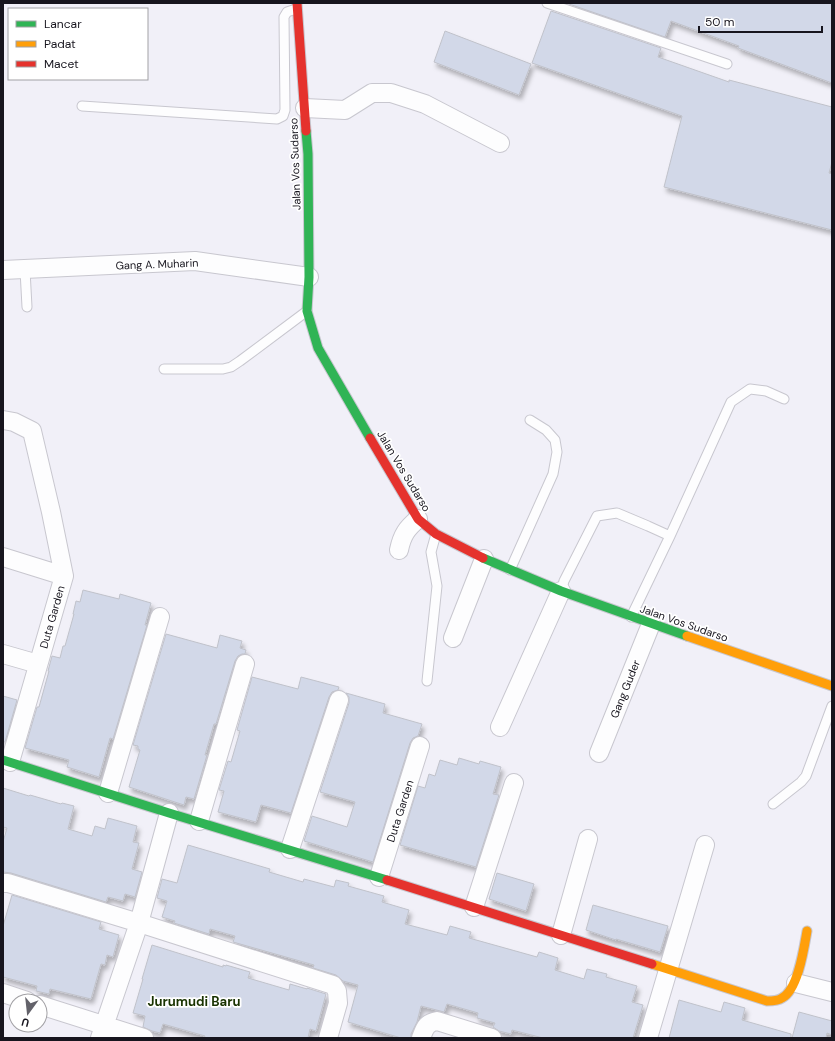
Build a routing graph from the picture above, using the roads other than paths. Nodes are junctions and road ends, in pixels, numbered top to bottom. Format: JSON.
{"nodes":[{"id":1,"x":547,"y":3,"type":"edge"},
{"id":2,"x":297,"y":6,"type":"edge"},
{"id":3,"x":727,"y":64,"type":"dead end"},
{"id":4,"x":82,"y":106,"type":"dead end"},
{"id":5,"x":305,"y":108,"type":"junction"},
{"id":6,"x":500,"y":143,"type":"dead end"},
{"id":7,"x":3,"y":270,"type":"edge"},
{"id":8,"x":25,"y":270,"type":"junction"},
{"id":9,"x":309,"y":277,"type":"junction"},
{"id":10,"x":27,"y":307,"type":"dead end"},
{"id":11,"x":307,"y":311,"type":"junction"},
{"id":12,"x":164,"y":370,"type":"dead end"},
{"id":13,"x":784,"y":398,"type":"dead end"},
{"id":14,"x":3,"y":420,"type":"edge"},
{"id":15,"x":530,"y":420,"type":"dead end"},
{"id":16,"x":418,"y":519,"type":"junction"},
{"id":17,"x":436,"y":534,"type":"junction"},
{"id":18,"x":670,"y":536,"type":"junction"},
{"id":19,"x":399,"y":550,"type":"dead end"},
{"id":20,"x":3,"y":557,"type":"edge"},
{"id":21,"x":484,"y":559,"type":"junction"},
{"id":22,"x":510,"y":570,"type":"junction"},
{"id":23,"x":64,"y":576,"type":"junction"},
{"id":24,"x":561,"y":591,"type":"junction"},
{"id":25,"x":160,"y":617,"type":"dead end"},
{"id":26,"x":631,"y":617,"type":"junction"},
{"id":27,"x":651,"y":624,"type":"junction"},
{"id":28,"x":452,"y":638,"type":"dead end"},
{"id":29,"x":3,"y":654,"type":"edge"},
{"id":30,"x":38,"y":664,"type":"junction"},
{"id":31,"x":245,"y":664,"type":"dead end"},
{"id":32,"x":427,"y":681,"type":"dead end"},
{"id":33,"x":832,"y":686,"type":"edge"},
{"id":34,"x":339,"y":700,"type":"dead end"},
{"id":35,"x":832,"y":706,"type":"edge"},
{"id":36,"x":500,"y":727,"type":"dead end"},
{"id":37,"x":420,"y":746,"type":"dead end"},
{"id":38,"x":599,"y":753,"type":"dead end"},
{"id":39,"x":7,"y":761,"type":"edge"},
{"id":40,"x":514,"y":783,"type":"dead end"},
{"id":41,"x":108,"y":793,"type":"junction"},
{"id":42,"x":773,"y":804,"type":"dead end"},
{"id":43,"x":170,"y":813,"type":"junction"},
{"id":44,"x":199,"y":821,"type":"junction"},
{"id":45,"x":588,"y":839,"type":"dead end"},
{"id":46,"x":705,"y":845,"type":"dead end"},
{"id":47,"x":290,"y":849,"type":"junction"},
{"id":48,"x":379,"y":877,"type":"junction"},
{"id":49,"x":3,"y":883,"type":"edge"},
{"id":50,"x":474,"y":907,"type":"junction"},
{"id":51,"x":139,"y":923,"type":"junction"},
{"id":52,"x":807,"y":931,"type":"dead end"},
{"id":53,"x":561,"y":935,"type":"junction"},
{"id":54,"x":668,"y":970,"type":"junction"},
{"id":55,"x":796,"y":983,"type":"junction"},
{"id":56,"x":832,"y":992,"type":"edge"},
{"id":57,"x":48,"y":1008,"type":"edge"},
{"id":58,"x":102,"y":1032,"type":"edge"},
{"id":59,"x":144,"y":1038,"type":"edge"},
{"id":60,"x":328,"y":1038,"type":"edge"},
{"id":61,"x":421,"y":1038,"type":"edge"},
{"id":62,"x":492,"y":1038,"type":"edge"},
{"id":63,"x":648,"y":1038,"type":"edge"}],
"edges":[{"from":1,"to":3,"type":"lane"},
{"from":2,"to":4,"type":"lane"},
{"from":2,"to":5,"type":"street","name":"Jalan Vos Sudarso"},
{"from":5,"to":6,"type":"street"},
{"from":5,"to":9,"type":"street","name":"Jalan Vos Sudarso"},
{"from":7,"to":8,"type":"street","name":"Gang A. Muharin"},
{"from":8,"to":9,"type":"street","name":"Gang A. Muharin"},
{"from":8,"to":10,"type":"lane"},
{"from":9,"to":11,"type":"street","name":"Jalan Vos Sudarso"},
{"from":11,"to":12,"type":"lane"},
{"from":11,"to":16,"type":"street","name":"Jalan Vos Sudarso"},
{"from":13,"to":18,"type":"lane"},
{"from":14,"to":23,"type":"street","name":"Duta Garden"},
{"from":15,"to":22,"type":"lane"},
{"from":16,"to":17,"type":"street","name":"Jalan Vos Sudarso"},
{"from":16,"to":19,"type":"street"},
{"from":17,"to":21,"type":"street","name":"Jalan Vos Sudarso"},
{"from":17,"to":32,"type":"lane"},
{"from":18,"to":24,"type":"lane"},
{"from":18,"to":26,"type":"lane"},
{"from":20,"to":23,"type":"street"},
{"from":21,"to":22,"type":"street","name":"Jalan Vos Sudarso"},
{"from":21,"to":28,"type":"street"},
{"from":22,"to":24,"type":"street","name":"Jalan Vos Sudarso"},
{"from":23,"to":30,"type":"street","name":"Duta Garden"},
{"from":24,"to":26,"type":"street","name":"Jalan Vos Sudarso"},
{"from":24,"to":36,"type":"street"},
{"from":25,"to":41,"type":"street"},
{"from":26,"to":27,"type":"street","name":"Jalan Vos Sudarso"},
{"from":27,"to":33,"type":"street","name":"Jalan Vos Sudarso"},
{"from":27,"to":38,"type":"street","name":"Gang Guder"},
{"from":29,"to":30,"type":"street"},
{"from":30,"to":39,"type":"street","name":"Duta Garden"},
{"from":31,"to":44,"type":"street"},
{"from":34,"to":47,"type":"street"},
{"from":35,"to":42,"type":"lane"},
{"from":37,"to":48,"type":"street","name":"Duta Garden"},
{"from":39,"to":41,"type":"street"},
{"from":40,"to":50,"type":"street"},
{"from":41,"to":43,"type":"street"},
{"from":43,"to":44,"type":"street"},
{"from":43,"to":51,"type":"street"},
{"from":44,"to":47,"type":"street"},
{"from":45,"to":53,"type":"street"},
{"from":46,"to":54,"type":"street"},
{"from":47,"to":48,"type":"street"},
{"from":48,"to":50,"type":"street"},
{"from":49,"to":51,"type":"street"},
{"from":50,"to":53,"type":"street"},
{"from":51,"to":58,"type":"street"},
{"from":51,"to":60,"type":"street"},
{"from":52,"to":55,"type":"street"},
{"from":53,"to":54,"type":"street"},
{"from":54,"to":55,"type":"street"},
{"from":54,"to":63,"type":"street"},
{"from":55,"to":56,"type":"street"},
{"from":57,"to":58,"type":"street"},
{"from":58,"to":59,"type":"street"},
{"from":61,"to":62,"type":"street"}]}
